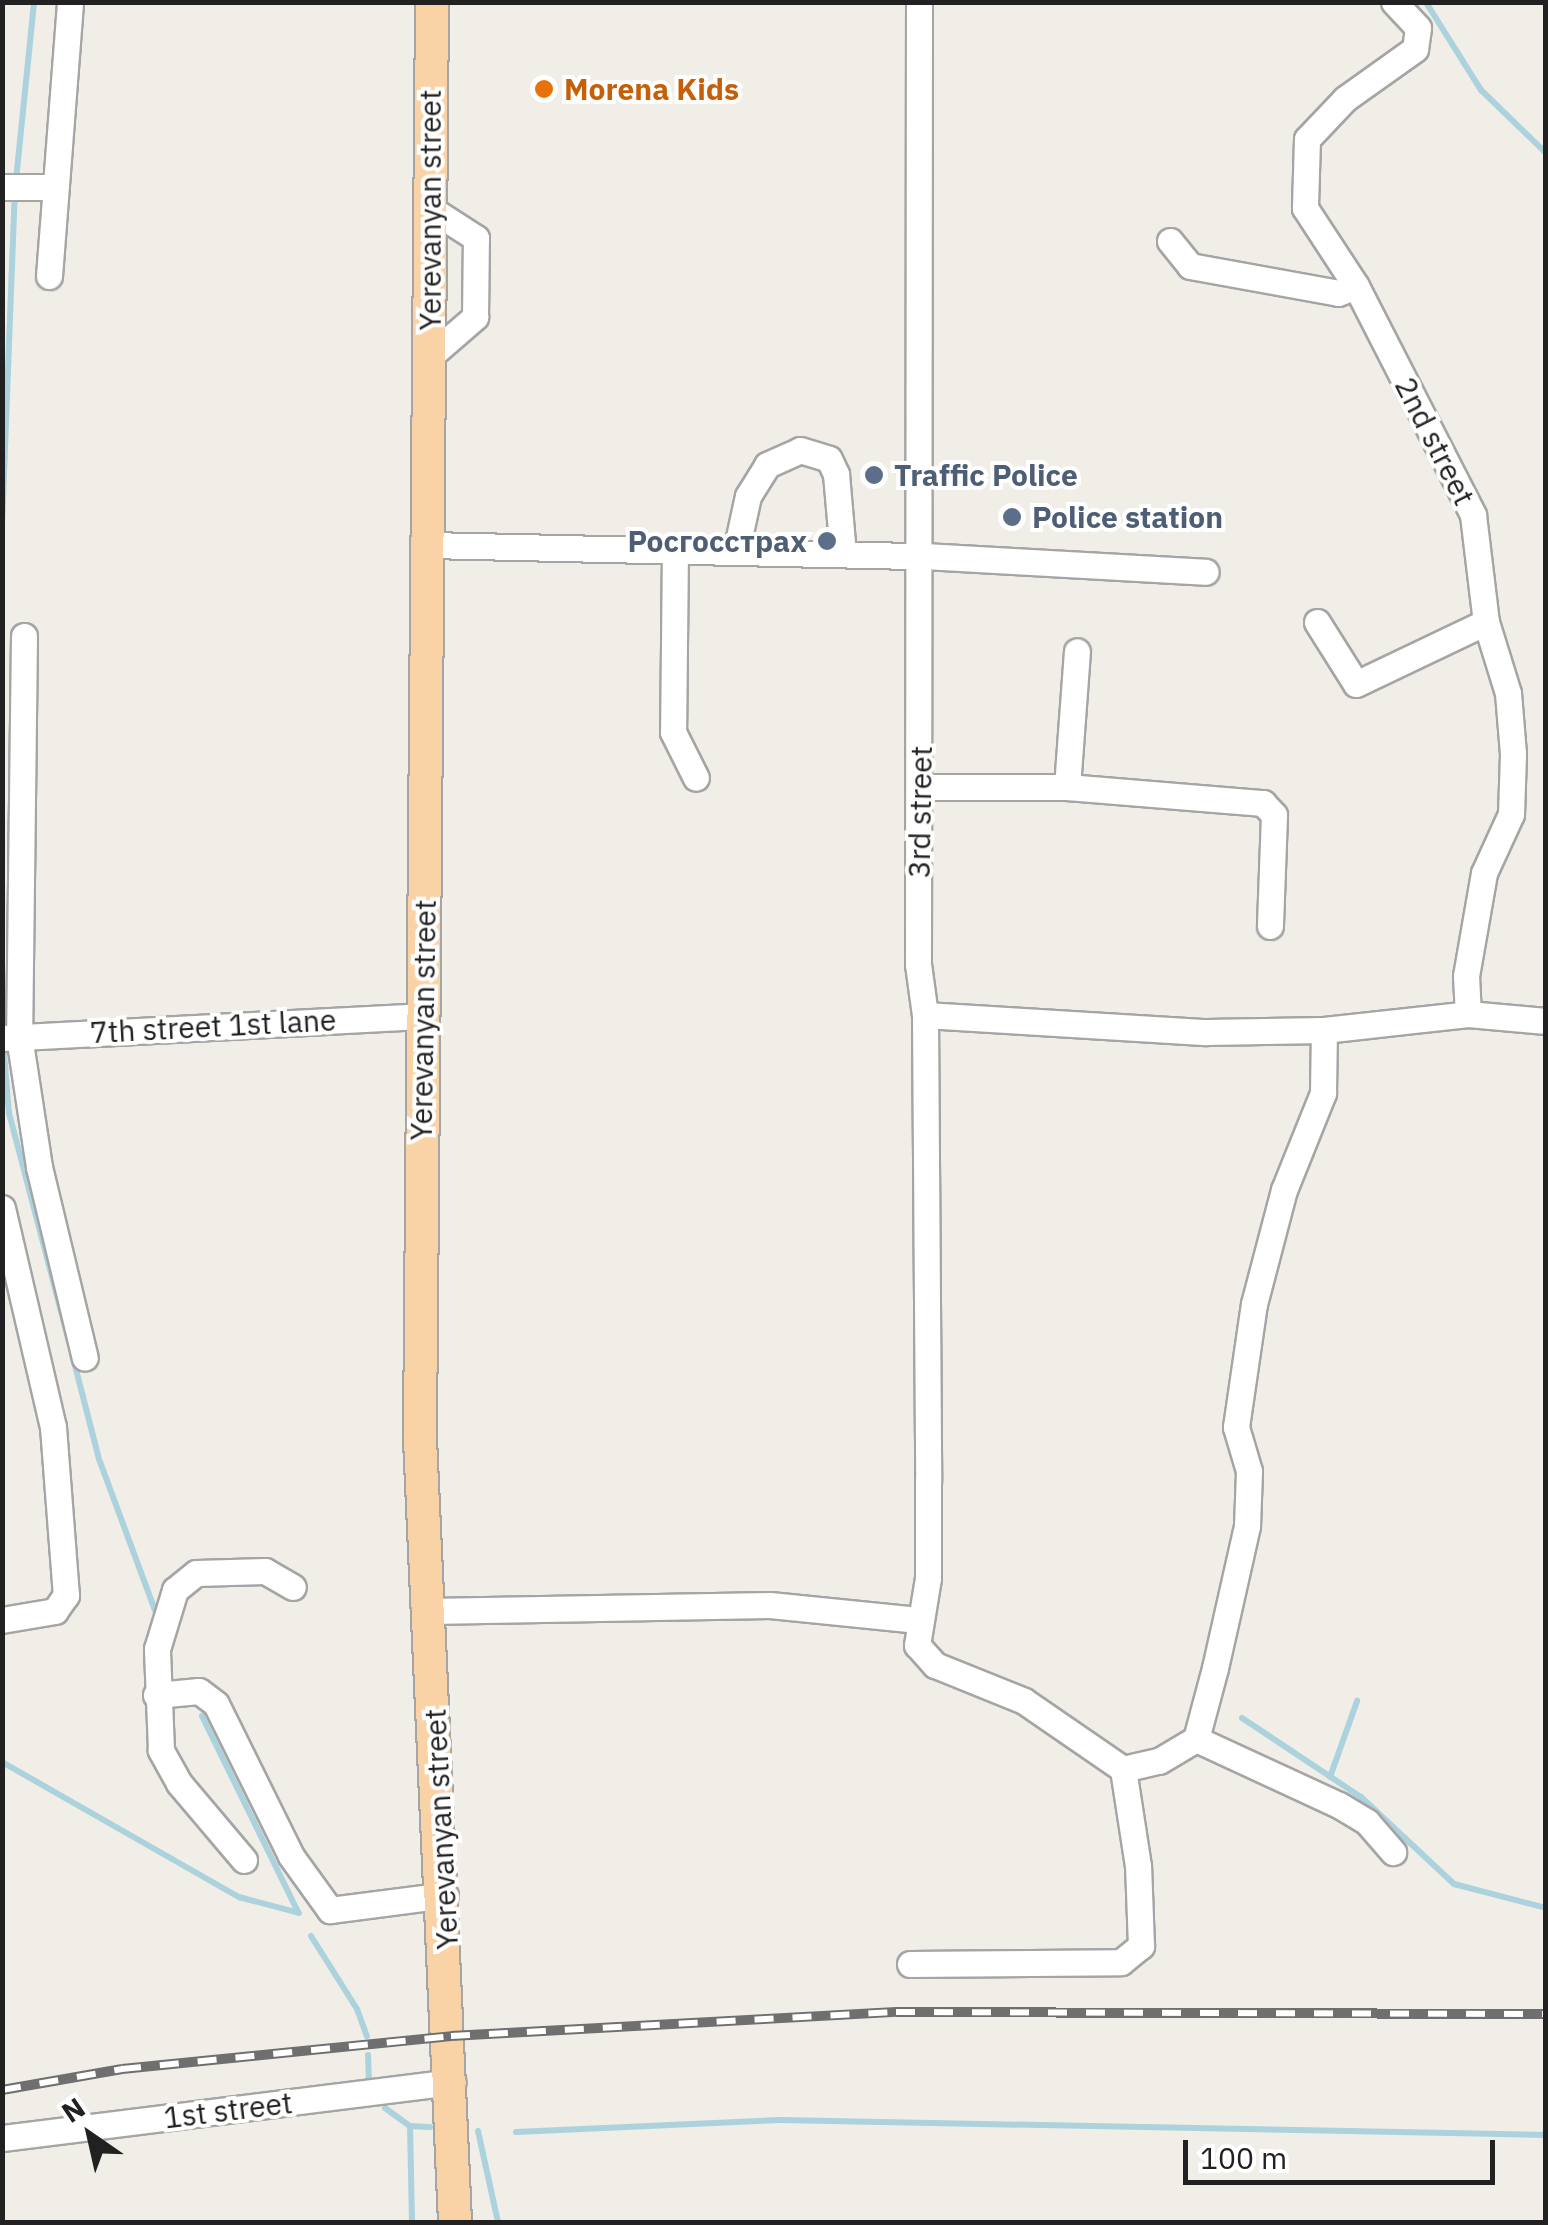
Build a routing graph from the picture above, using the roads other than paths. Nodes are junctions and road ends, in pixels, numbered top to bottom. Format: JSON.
{"nodes":[{"id":1,"x":70,"y":2,"type":"edge"},
{"id":2,"x":432,"y":2,"type":"edge"},
{"id":3,"x":920,"y":2,"type":"edge"},
{"id":4,"x":1394,"y":2,"type":"edge"},
{"id":5,"x":15,"y":187,"type":"edge"},
{"id":6,"x":54,"y":188,"type":"junction"},
{"id":7,"x":430,"y":209,"type":"junction"},
{"id":8,"x":1170,"y":241,"type":"dead end"},
{"id":9,"x":49,"y":276,"type":"dead end"},
{"id":10,"x":1356,"y":286,"type":"junction"},
{"id":11,"x":430,"y":356,"type":"junction"},
{"id":12,"x":428,"y":545,"type":"junction"},
{"id":13,"x":675,"y":549,"type":"junction"},
{"id":14,"x":736,"y":551,"type":"junction"},
{"id":15,"x":843,"y":554,"type":"junction"},
{"id":16,"x":923,"y":556,"type":"junction"},
{"id":17,"x":1206,"y":572,"type":"dead end"},
{"id":18,"x":1317,"y":622,"type":"dead end"},
{"id":19,"x":1486,"y":622,"type":"junction"},
{"id":20,"x":24,"y":636,"type":"dead end"},
{"id":21,"x":1077,"y":652,"type":"dead end"},
{"id":22,"x":696,"y":778,"type":"dead end"},
{"id":23,"x":1067,"y":786,"type":"junction"},
{"id":24,"x":920,"y":787,"type":"junction"},
{"id":25,"x":1270,"y":926,"type":"dead end"},
{"id":26,"x":1468,"y":1014,"type":"junction"},
{"id":27,"x":925,"y":1015,"type":"junction"},
{"id":28,"x":423,"y":1016,"type":"junction"},
{"id":29,"x":1546,"y":1021,"type":"edge"},
{"id":30,"x":1324,"y":1030,"type":"junction"},
{"id":31,"x":11,"y":1037,"type":"edge"},
{"id":32,"x":2,"y":1208,"type":"edge"},
{"id":33,"x":85,"y":1358,"type":"dead end"},
{"id":34,"x":293,"y":1587,"type":"dead end"},
{"id":35,"x":428,"y":1611,"type":"junction"},
{"id":36,"x":2,"y":1620,"type":"edge"},
{"id":37,"x":918,"y":1620,"type":"junction"},
{"id":38,"x":156,"y":1695,"type":"junction"},
{"id":39,"x":1196,"y":1739,"type":"junction"},
{"id":40,"x":1123,"y":1769,"type":"junction"},
{"id":41,"x":1394,"y":1852,"type":"dead end"},
{"id":42,"x":244,"y":1860,"type":"dead end"},
{"id":43,"x":446,"y":1895,"type":"junction"},
{"id":44,"x":910,"y":1964,"type":"dead end"},
{"id":45,"x":453,"y":2082,"type":"junction"},
{"id":46,"x":2,"y":2138,"type":"edge"},
{"id":47,"x":456,"y":2222,"type":"edge"}],
"edges":[{"from":1,"to":6,"type":"street"},
{"from":2,"to":7,"type":"main road","name":"Yerevanyan street"},
{"from":3,"to":16,"type":"street","name":"3rd street"},
{"from":4,"to":10,"type":"street","name":"2nd street"},
{"from":5,"to":6,"type":"street"},
{"from":6,"to":9,"type":"street"},
{"from":7,"to":11,"type":"main road","name":"Yerevanyan street"},
{"from":7,"to":11,"type":"street"},
{"from":8,"to":10,"type":"street"},
{"from":10,"to":19,"type":"street","name":"2nd street"},
{"from":11,"to":12,"type":"main road","name":"Yerevanyan street"},
{"from":12,"to":13,"type":"street"},
{"from":12,"to":28,"type":"main road","name":"Yerevanyan street"},
{"from":13,"to":14,"type":"street"},
{"from":13,"to":22,"type":"street"},
{"from":14,"to":15,"type":"street"},
{"from":14,"to":15,"type":"street"},
{"from":15,"to":16,"type":"street"},
{"from":16,"to":17,"type":"street"},
{"from":16,"to":24,"type":"street","name":"3rd street"},
{"from":18,"to":19,"type":"street"},
{"from":19,"to":26,"type":"street","name":"2nd street"},
{"from":20,"to":31,"type":"street"},
{"from":21,"to":23,"type":"street"},
{"from":23,"to":24,"type":"street"},
{"from":23,"to":25,"type":"street"},
{"from":24,"to":27,"type":"street","name":"3rd street"},
{"from":26,"to":29,"type":"street"},
{"from":26,"to":30,"type":"street"},
{"from":27,"to":30,"type":"street"},
{"from":27,"to":37,"type":"street","name":"3rd street"},
{"from":28,"to":31,"type":"street","name":"7th street 1st lane"},
{"from":28,"to":35,"type":"main road","name":"Yerevanyan street"},
{"from":30,"to":39,"type":"street"},
{"from":31,"to":33,"type":"street"},
{"from":32,"to":36,"type":"street"},
{"from":34,"to":38,"type":"street"},
{"from":35,"to":37,"type":"street"},
{"from":35,"to":43,"type":"main road","name":"Yerevanyan street"},
{"from":37,"to":40,"type":"street"},
{"from":38,"to":42,"type":"street"},
{"from":38,"to":43,"type":"street"},
{"from":39,"to":40,"type":"street"},
{"from":39,"to":41,"type":"street"},
{"from":40,"to":44,"type":"street"},
{"from":43,"to":45,"type":"main road","name":"Yerevanyan street"},
{"from":45,"to":46,"type":"street","name":"1st street"},
{"from":45,"to":47,"type":"main road","name":"Yerevanyan street"}]}
